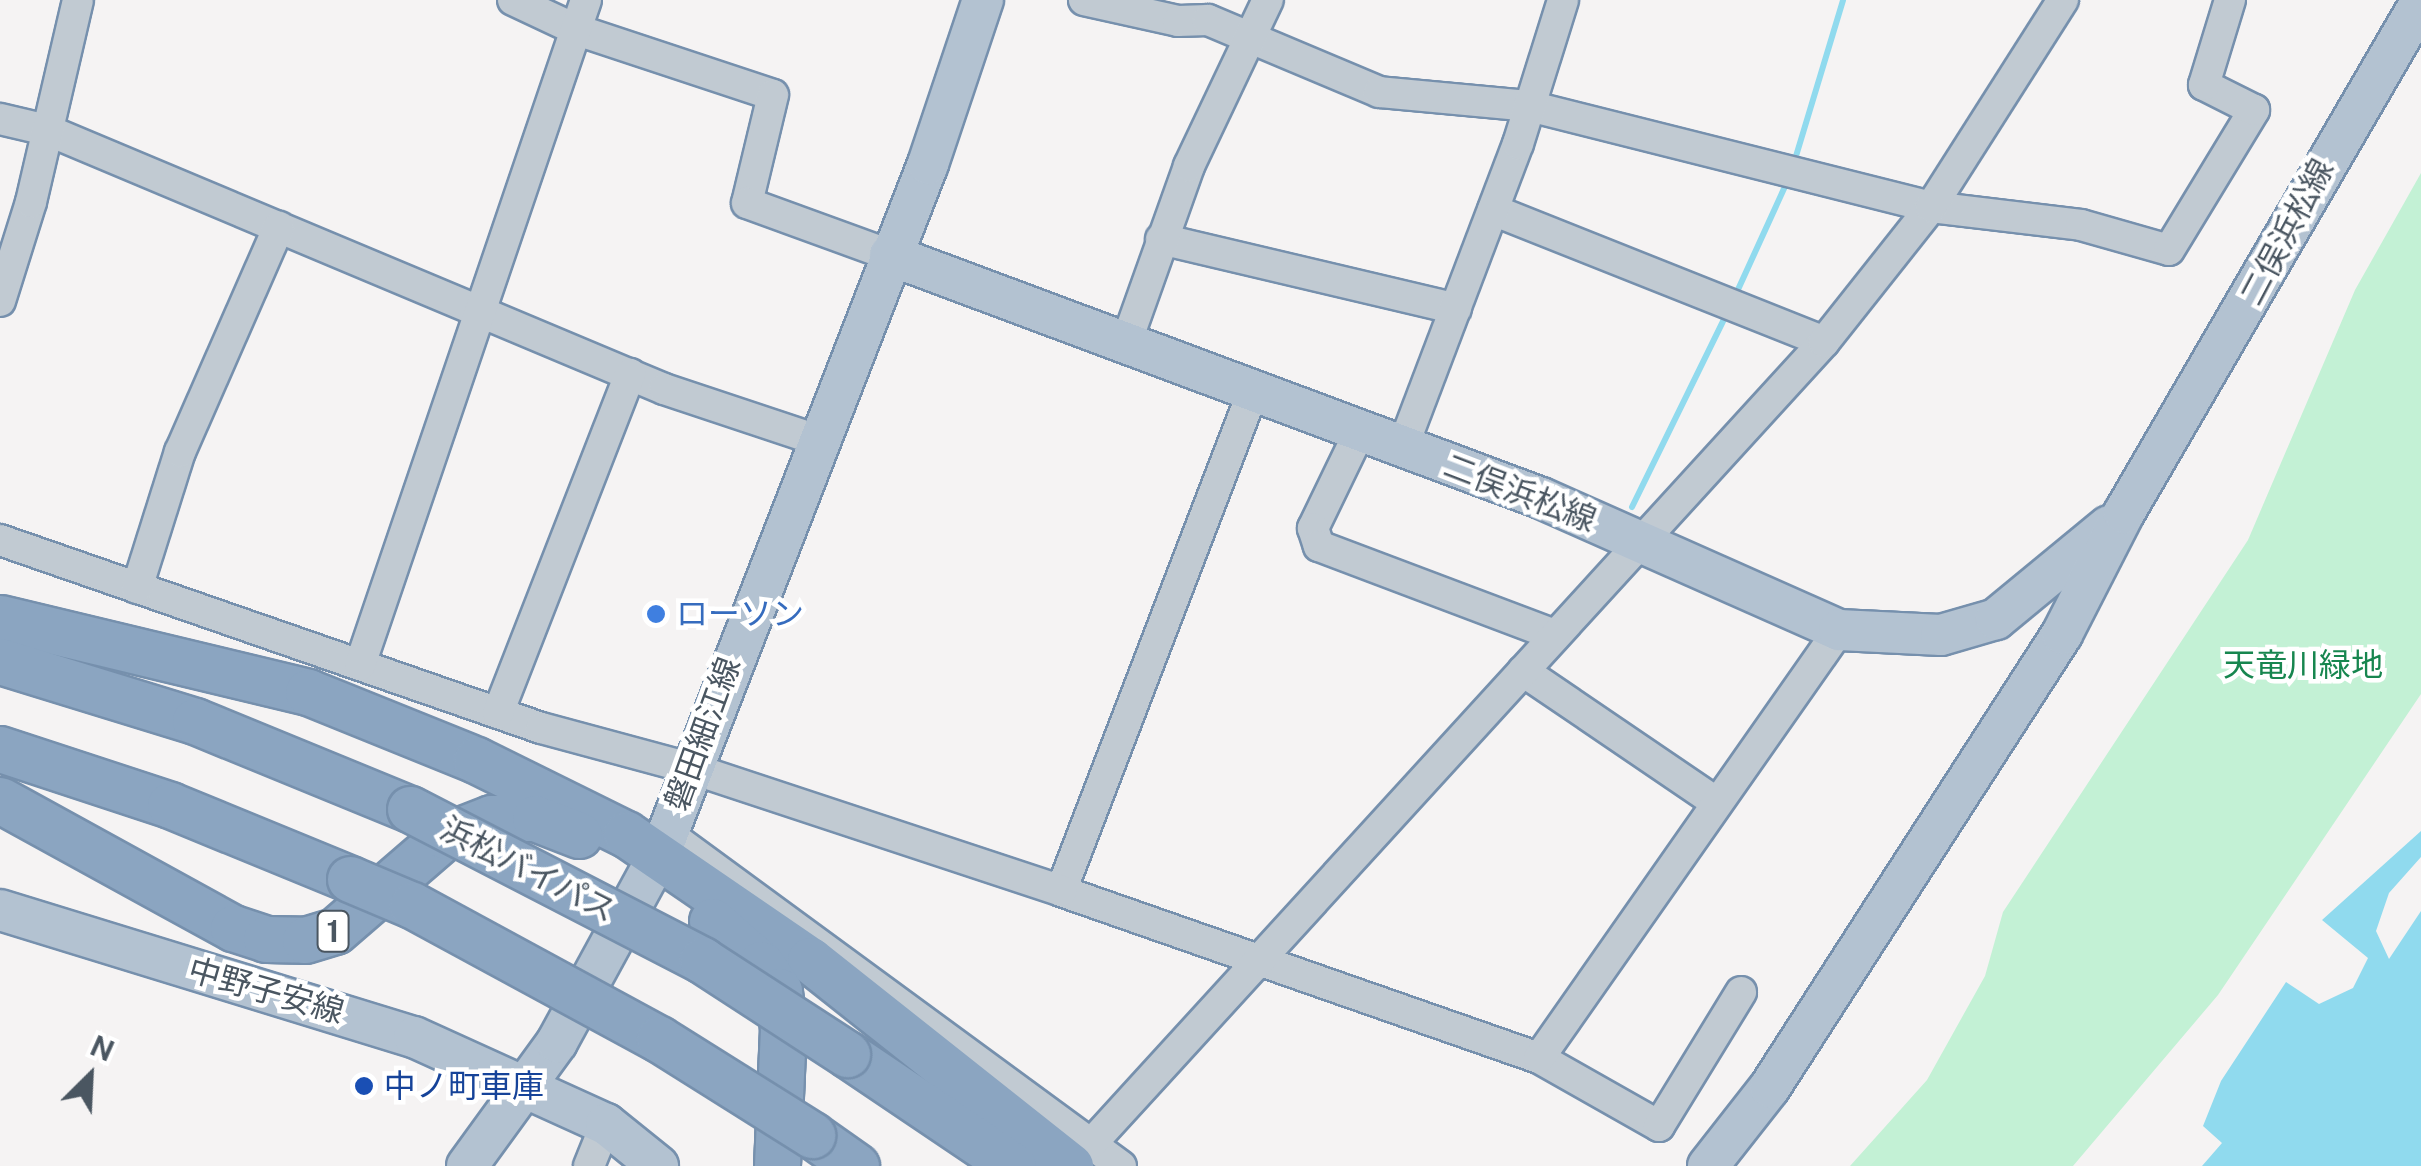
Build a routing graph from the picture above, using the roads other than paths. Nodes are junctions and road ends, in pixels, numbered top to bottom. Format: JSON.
{"nodes":[{"id":1,"x":78,"y":0,"type":"edge"},
{"id":2,"x":513,"y":0,"type":"edge"},
{"id":3,"x":586,"y":0,"type":"edge"},
{"id":4,"x":983,"y":0,"type":"edge"},
{"id":5,"x":1084,"y":0,"type":"edge"},
{"id":6,"x":1268,"y":0,"type":"edge"},
{"id":7,"x":1563,"y":0,"type":"edge"},
{"id":8,"x":2063,"y":0,"type":"edge"},
{"id":9,"x":2230,"y":0,"type":"edge"},
{"id":10,"x":2421,"y":2,"type":"edge"},
{"id":11,"x":577,"y":30,"type":"junction"},
{"id":12,"x":1254,"y":39,"type":"junction"},
{"id":13,"x":1529,"y":106,"type":"junction"},
{"id":14,"x":0,"y":119,"type":"edge"},
{"id":15,"x":47,"y":130,"type":"junction"},
{"id":16,"x":1931,"y":207,"type":"junction"},
{"id":17,"x":1493,"y":210,"type":"junction"},
{"id":18,"x":279,"y":227,"type":"junction"},
{"id":19,"x":1161,"y":240,"type":"junction"},
{"id":20,"x":890,"y":256,"type":"junction"},
{"id":21,"x":0,"y":300,"type":"edge"},
{"id":22,"x":481,"y":310,"type":"junction"},
{"id":23,"x":1456,"y":310,"type":"junction"},
{"id":24,"x":1824,"y":342,"type":"junction"},
{"id":25,"x":1124,"y":346,"type":"junction"},
{"id":26,"x":630,"y":374,"type":"junction"},
{"id":27,"x":1252,"y":394,"type":"junction"},
{"id":28,"x":1359,"y":433,"type":"junction"},
{"id":29,"x":820,"y":441,"type":"junction"},
{"id":30,"x":1402,"y":448,"type":"junction"},
{"id":31,"x":2124,"y":513,"type":"junction"},
{"id":32,"x":0,"y":540,"type":"edge"},
{"id":33,"x":1640,"y":541,"type":"junction"},
{"id":34,"x":138,"y":588,"type":"junction"},
{"id":35,"x":0,"y":618,"type":"edge"},
{"id":36,"x":1839,"y":630,"type":"junction"},
{"id":37,"x":1555,"y":635,"type":"junction"},
{"id":38,"x":0,"y":662,"type":"edge"},
{"id":39,"x":360,"y":665,"type":"junction"},
{"id":40,"x":1523,"y":671,"type":"junction"},
{"id":41,"x":498,"y":713,"type":"junction"},
{"id":42,"x":0,"y":749,"type":"edge"},
{"id":43,"x":692,"y":769,"type":"junction"},
{"id":44,"x":0,"y":800,"type":"edge"},
{"id":45,"x":1714,"y":801,"type":"junction"},
{"id":46,"x":658,"y":854,"type":"junction"},
{"id":47,"x":1061,"y":891,"type":"junction"},
{"id":48,"x":0,"y":910,"type":"edge"},
{"id":49,"x":1257,"y":961,"type":"junction"},
{"id":50,"x":1741,"y":992,"type":"dead end"},
{"id":51,"x":1539,"y":1058,"type":"junction"},
{"id":52,"x":528,"y":1084,"type":"junction"},
{"id":53,"x":606,"y":1124,"type":"junction"},
{"id":54,"x":1081,"y":1155,"type":"edge"},
{"id":55,"x":467,"y":1166,"type":"edge"},
{"id":56,"x":589,"y":1166,"type":"edge"},
{"id":57,"x":658,"y":1166,"type":"edge"},
{"id":58,"x":777,"y":1166,"type":"edge"},
{"id":59,"x":856,"y":1166,"type":"edge"},
{"id":60,"x":1013,"y":1166,"type":"edge"},
{"id":61,"x":1122,"y":1166,"type":"edge"},
{"id":62,"x":1708,"y":1166,"type":"edge"}],
"edges":[{"from":1,"to":15,"type":"street"},
{"from":2,"to":11,"type":"street"},
{"from":3,"to":11,"type":"street"},
{"from":4,"to":20,"type":"main road","name":"磐田細江線"},
{"from":5,"to":12,"type":"street"},
{"from":6,"to":12,"type":"street"},
{"from":7,"to":13,"type":"street"},
{"from":8,"to":16,"type":"street"},
{"from":9,"to":16,"type":"street"},
{"from":10,"to":31,"type":"main road","name":"二俣浜松線"},
{"from":11,"to":20,"type":"street"},
{"from":11,"to":22,"type":"street"},
{"from":12,"to":13,"type":"street"},
{"from":12,"to":19,"type":"street"},
{"from":13,"to":16,"type":"street"},
{"from":13,"to":17,"type":"street"},
{"from":14,"to":15,"type":"street"},
{"from":15,"to":18,"type":"street"},
{"from":15,"to":21,"type":"street"},
{"from":16,"to":24,"type":"street"},
{"from":17,"to":23,"type":"street"},
{"from":17,"to":24,"type":"street"},
{"from":18,"to":22,"type":"street"},
{"from":18,"to":34,"type":"street"},
{"from":19,"to":23,"type":"street"},
{"from":19,"to":25,"type":"street"},
{"from":20,"to":25,"type":"main road","name":"二俣浜松線"},
{"from":20,"to":29,"type":"main road","name":"磐田細江線"},
{"from":22,"to":26,"type":"street"},
{"from":22,"to":39,"type":"street"},
{"from":23,"to":30,"type":"street"},
{"from":24,"to":33,"type":"street"},
{"from":25,"to":27,"type":"main road","name":"二俣浜松線"},
{"from":26,"to":29,"type":"street"},
{"from":26,"to":41,"type":"street"},
{"from":27,"to":28,"type":"main road","name":"二俣浜松線"},
{"from":27,"to":47,"type":"street"},
{"from":28,"to":30,"type":"main road","name":"二俣浜松線"},
{"from":28,"to":37,"type":"street"},
{"from":29,"to":43,"type":"main road","name":"磐田細江線"},
{"from":30,"to":33,"type":"main road","name":"二俣浜松線"},
{"from":31,"to":36,"type":"main road","name":"二俣浜松線"},
{"from":31,"to":62,"type":"main road","name":"二俣浜松線"},
{"from":32,"to":34,"type":"street"},
{"from":33,"to":36,"type":"main road","name":"二俣浜松線"},
{"from":33,"to":37,"type":"street"},
{"from":34,"to":39,"type":"street"},
{"from":35,"to":46,"type":"highway","number":"1"},
{"from":36,"to":45,"type":"street"},
{"from":37,"to":40,"type":"street"},
{"from":38,"to":60,"type":"highway","name":"浜松バイパス","bridge":true},
{"from":39,"to":41,"type":"street"},
{"from":40,"to":45,"type":"street"},
{"from":40,"to":49,"type":"street"},
{"from":41,"to":43,"type":"street"},
{"from":42,"to":59,"type":"highway","number":"1","bridge":true},
{"from":43,"to":46,"type":"main road","name":"磐田細江線"},
{"from":43,"to":47,"type":"street"},
{"from":44,"to":46,"type":"highway","number":"1"},
{"from":45,"to":51,"type":"street"},
{"from":46,"to":52,"type":"main road","name":"磐田細江線"},
{"from":46,"to":54,"type":"highway","number":"1"},
{"from":46,"to":58,"type":"highway","number":"1"},
{"from":47,"to":49,"type":"street"},
{"from":48,"to":52,"type":"main road","name":"中野子安線"},
{"from":49,"to":51,"type":"street"},
{"from":49,"to":54,"type":"street"},
{"from":50,"to":51,"type":"street"},
{"from":52,"to":53,"type":"main road"},
{"from":52,"to":55,"type":"main road","name":"磐田細江線"},
{"from":53,"to":56,"type":"street"},
{"from":53,"to":57,"type":"main road"},
{"from":54,"to":61,"type":"street"}]}
